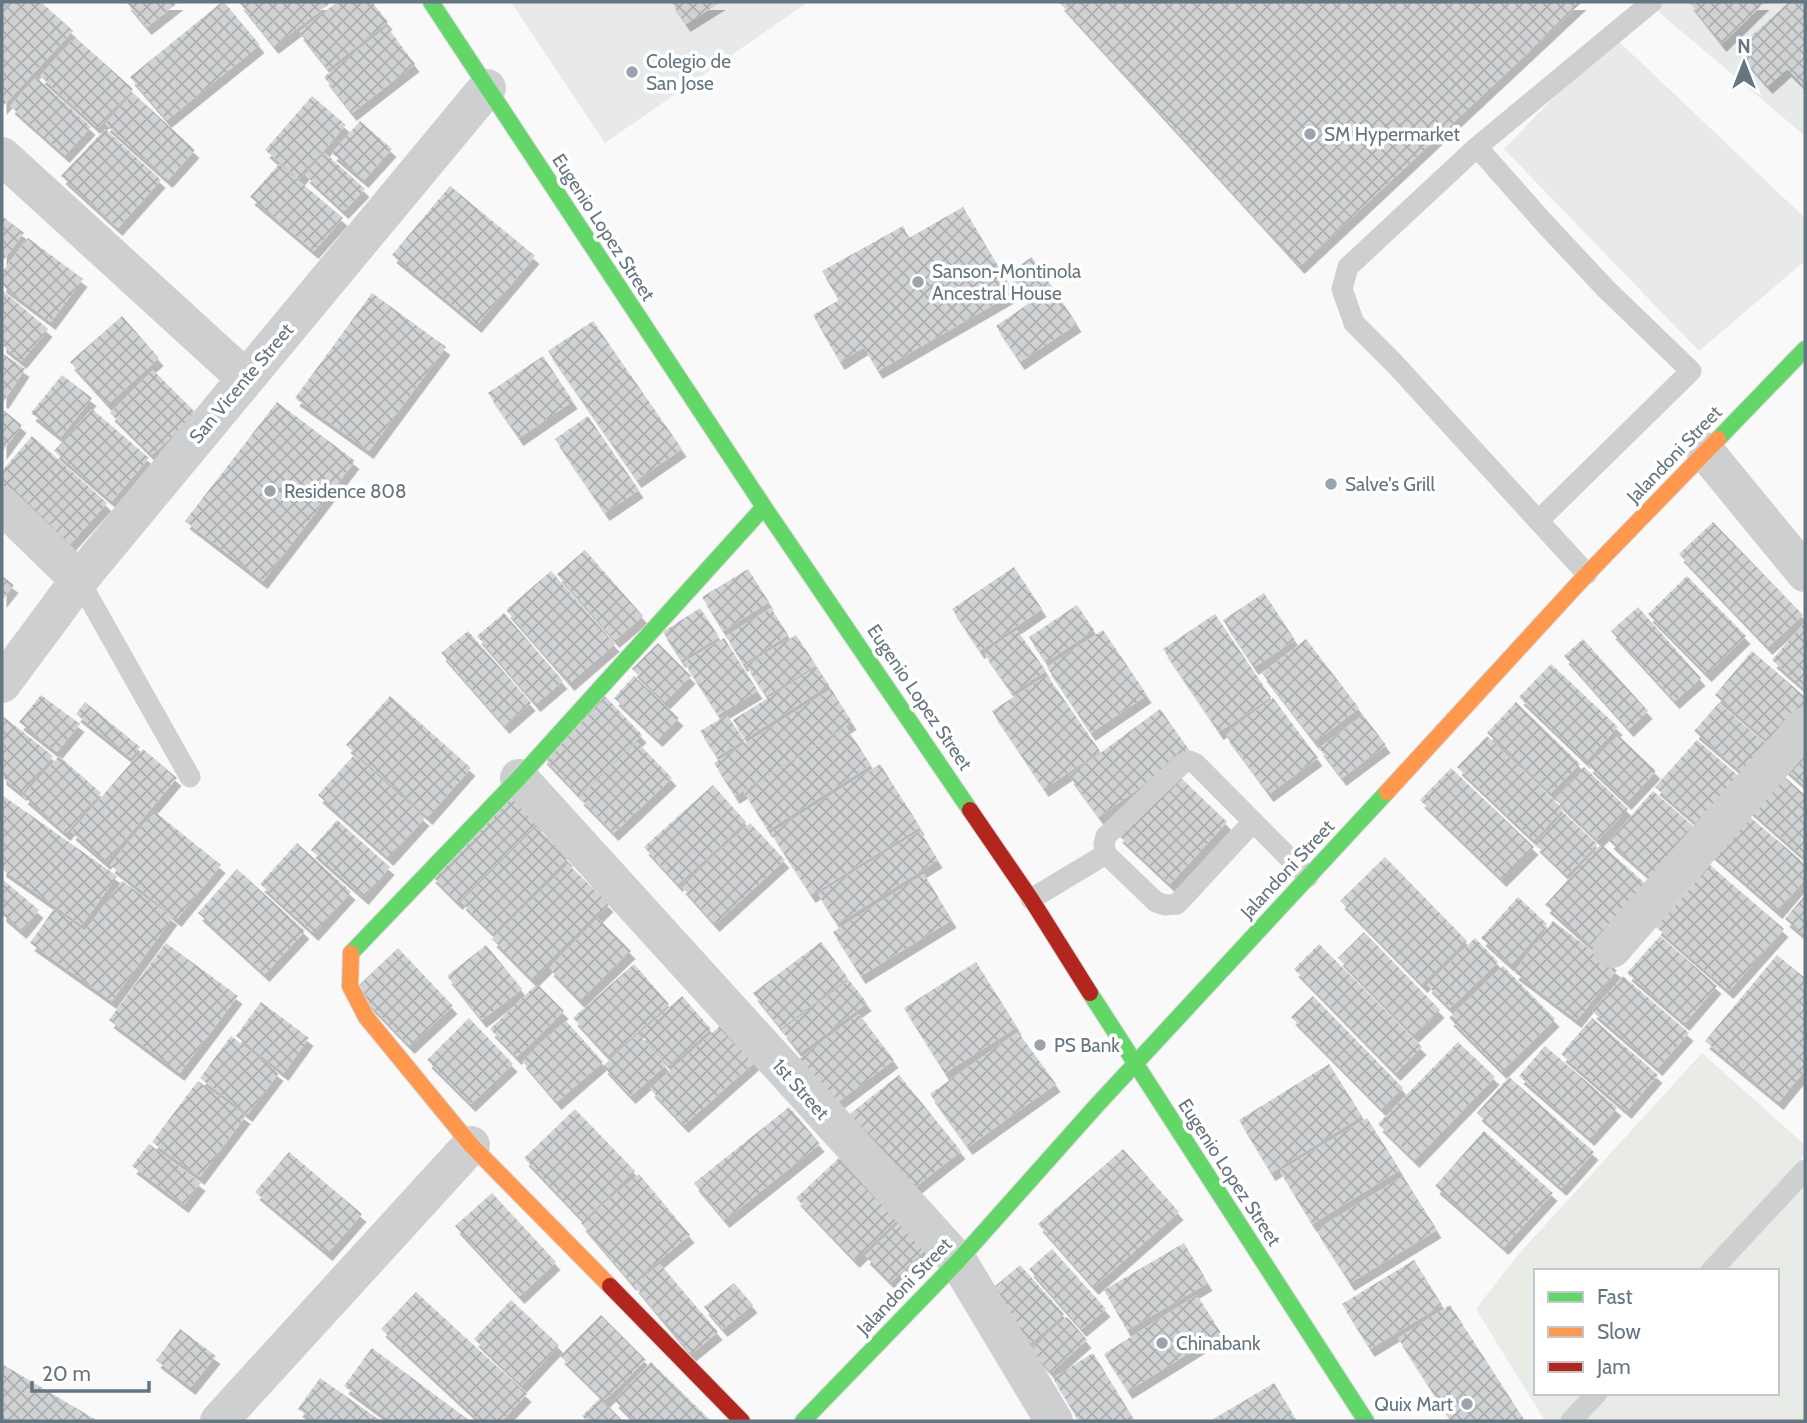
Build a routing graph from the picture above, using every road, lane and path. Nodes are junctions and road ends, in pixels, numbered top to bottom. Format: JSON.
{"nodes":[{"id":1,"x":431,"y":2,"type":"edge"},
{"id":2,"x":1652,"y":2,"type":"edge"},
{"id":3,"x":487,"y":88,"type":"junction"},
{"id":4,"x":1477,"y":147,"type":"junction"},
{"id":5,"x":2,"y":156,"type":"edge"},
{"id":6,"x":1805,"y":349,"type":"edge"},
{"id":7,"x":245,"y":378,"type":"junction"},
{"id":8,"x":1705,"y":451,"type":"junction"},
{"id":9,"x":2,"y":505,"type":"edge"},
{"id":10,"x":764,"y":507,"type":"junction"},
{"id":11,"x":1539,"y":520,"type":"junction"},
{"id":12,"x":1805,"y":573,"type":"edge"},
{"id":13,"x":1587,"y":574,"type":"junction"},
{"id":14,"x":79,"y":580,"type":"junction"},
{"id":15,"x":2,"y":684,"type":"edge"},
{"id":16,"x":1805,"y":726,"type":"edge"},
{"id":17,"x":190,"y":777,"type":"dead end"},
{"id":18,"x":519,"y":778,"type":"junction"},
{"id":19,"x":1253,"y":822,"type":"junction"},
{"id":20,"x":1105,"y":854,"type":"junction"},
{"id":21,"x":1308,"y":877,"type":"junction"},
{"id":22,"x":1031,"y":899,"type":"junction"},
{"id":23,"x":1612,"y":949,"type":"dead end"},
{"id":24,"x":1135,"y":1065,"type":"junction"},
{"id":25,"x":471,"y":1145,"type":"junction"},
{"id":26,"x":1805,"y":1170,"type":"edge"},
{"id":27,"x":958,"y":1261,"type":"junction"},
{"id":28,"x":1713,"y":1269,"type":"edge"},
{"id":29,"x":1595,"y":1395,"type":"edge"},
{"id":30,"x":219,"y":1421,"type":"edge"},
{"id":31,"x":742,"y":1421,"type":"edge"},
{"id":32,"x":803,"y":1421,"type":"edge"},
{"id":33,"x":1054,"y":1421,"type":"edge"},
{"id":34,"x":1366,"y":1421,"type":"edge"},
{"id":35,"x":1571,"y":1421,"type":"edge"}],
"edges":[{"from":1,"to":3,"type":"main road","name":"Eugenio Lopez Street"},
{"from":2,"to":4,"type":"lane"},
{"from":3,"to":7,"type":"street","name":"San Vicente Street"},
{"from":3,"to":10,"type":"main road","name":"Eugenio Lopez Street"},
{"from":4,"to":11,"type":"lane"},
{"from":4,"to":11,"type":"lane"},
{"from":5,"to":7,"type":"street"},
{"from":6,"to":8,"type":"main road","name":"Jalandoni Street"},
{"from":7,"to":14,"type":"street","name":"San Vicente Street"},
{"from":8,"to":12,"type":"street"},
{"from":8,"to":13,"type":"main road","name":"Jalandoni Street"},
{"from":9,"to":14,"type":"street"},
{"from":10,"to":18,"type":"main road"},
{"from":10,"to":22,"type":"main road","name":"Eugenio Lopez Street"},
{"from":11,"to":13,"type":"lane"},
{"from":13,"to":21,"type":"main road","name":"Jalandoni Street"},
{"from":14,"to":15,"type":"street","name":"San Vicente Street"},
{"from":14,"to":17,"type":"lane"},
{"from":16,"to":23,"type":"street"},
{"from":18,"to":25,"type":"main road"},
{"from":18,"to":27,"type":"street","name":"1st Street"},
{"from":19,"to":20,"type":"lane"},
{"from":19,"to":20,"type":"lane"},
{"from":19,"to":21,"type":"lane"},
{"from":20,"to":22,"type":"lane"},
{"from":21,"to":24,"type":"main road","name":"Jalandoni Street"},
{"from":22,"to":24,"type":"main road","name":"Eugenio Lopez Street"},
{"from":24,"to":27,"type":"main road","name":"Jalandoni Street"},
{"from":24,"to":34,"type":"main road","name":"Eugenio Lopez Street"},
{"from":25,"to":30,"type":"street"},
{"from":25,"to":31,"type":"main road"},
{"from":26,"to":28,"type":"lane"},
{"from":27,"to":32,"type":"main road","name":"Jalandoni Street"},
{"from":27,"to":33,"type":"street","name":"1st Street"},
{"from":29,"to":35,"type":"lane"}]}
